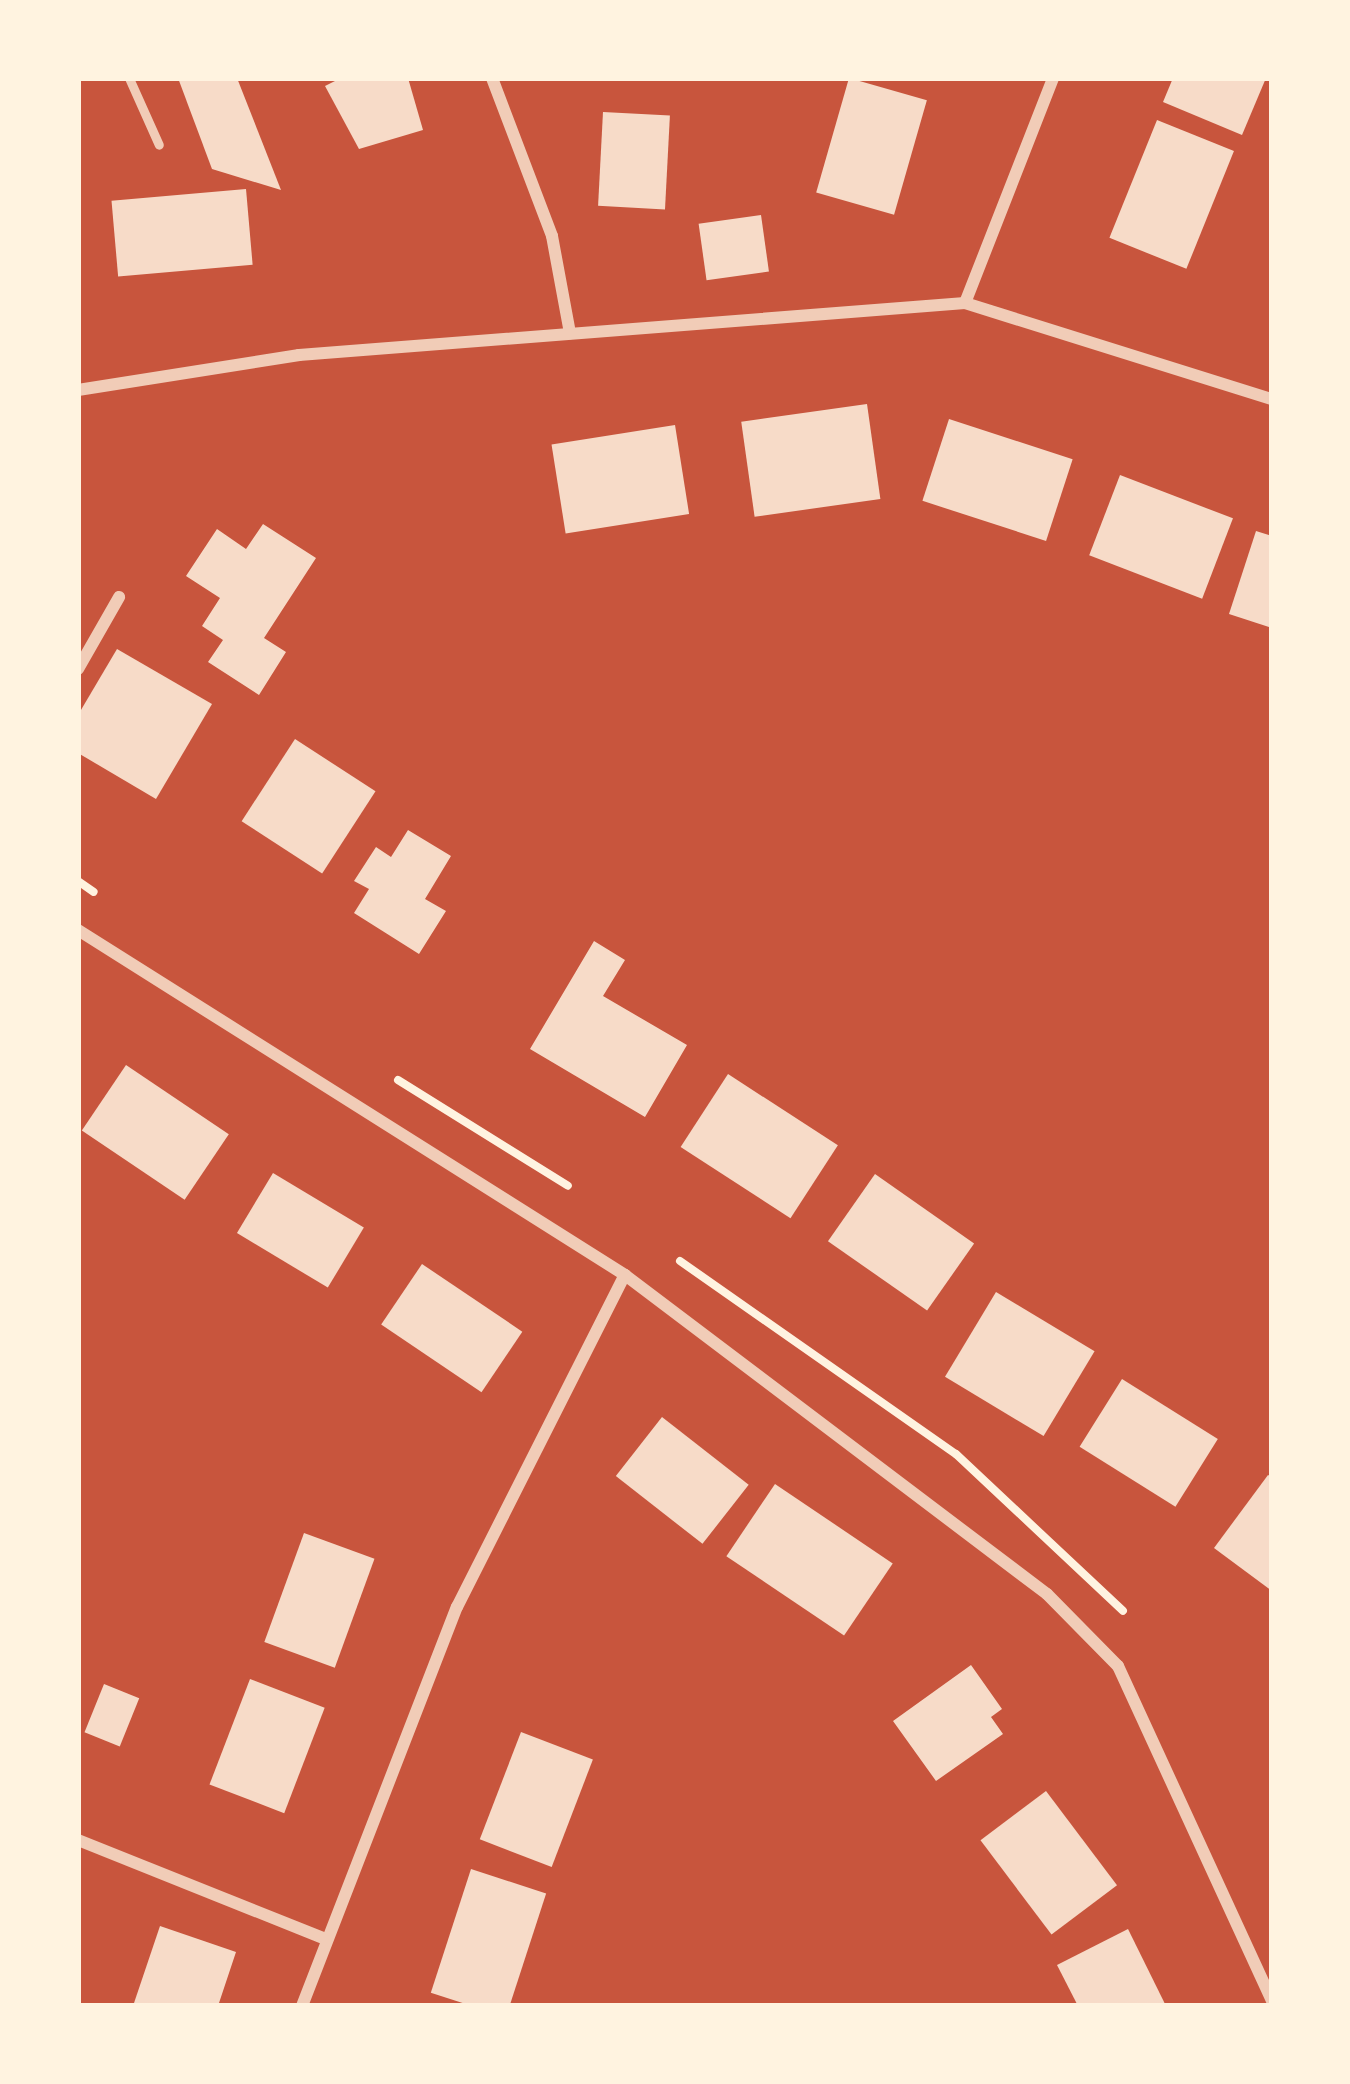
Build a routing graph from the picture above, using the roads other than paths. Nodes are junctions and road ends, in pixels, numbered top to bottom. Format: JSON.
{"nodes":[{"id":1,"x":129,"y":78,"type":"edge"},
{"id":2,"x":492,"y":78,"type":"edge"},
{"id":3,"x":1053,"y":78,"type":"edge"},
{"id":4,"x":159,"y":146,"type":"dead end"},
{"id":5,"x":964,"y":303,"type":"junction"},
{"id":6,"x":570,"y":334,"type":"junction"},
{"id":7,"x":78,"y":390,"type":"edge"},
{"id":8,"x":1272,"y":399,"type":"edge"},
{"id":9,"x":118,"y":597,"type":"dead end"},
{"id":10,"x":78,"y":669,"type":"edge"},
{"id":11,"x":78,"y":930,"type":"edge"},
{"id":12,"x":625,"y":1275,"type":"junction"},
{"id":13,"x":78,"y":1840,"type":"edge"},
{"id":14,"x":326,"y":1939,"type":"junction"},
{"id":15,"x":1272,"y":2001,"type":"edge"},
{"id":16,"x":302,"y":2006,"type":"edge"}],
"edges":[{"from":1,"to":4,"type":"lane"},
{"from":2,"to":6,"type":"street"},
{"from":3,"to":5,"type":"street"},
{"from":5,"to":6,"type":"street"},
{"from":5,"to":8,"type":"street"},
{"from":6,"to":7,"type":"street"},
{"from":9,"to":10,"type":"street"},
{"from":11,"to":12,"type":"street"},
{"from":12,"to":14,"type":"street"},
{"from":12,"to":15,"type":"street"},
{"from":13,"to":14,"type":"street"},
{"from":14,"to":16,"type":"street"}]}
